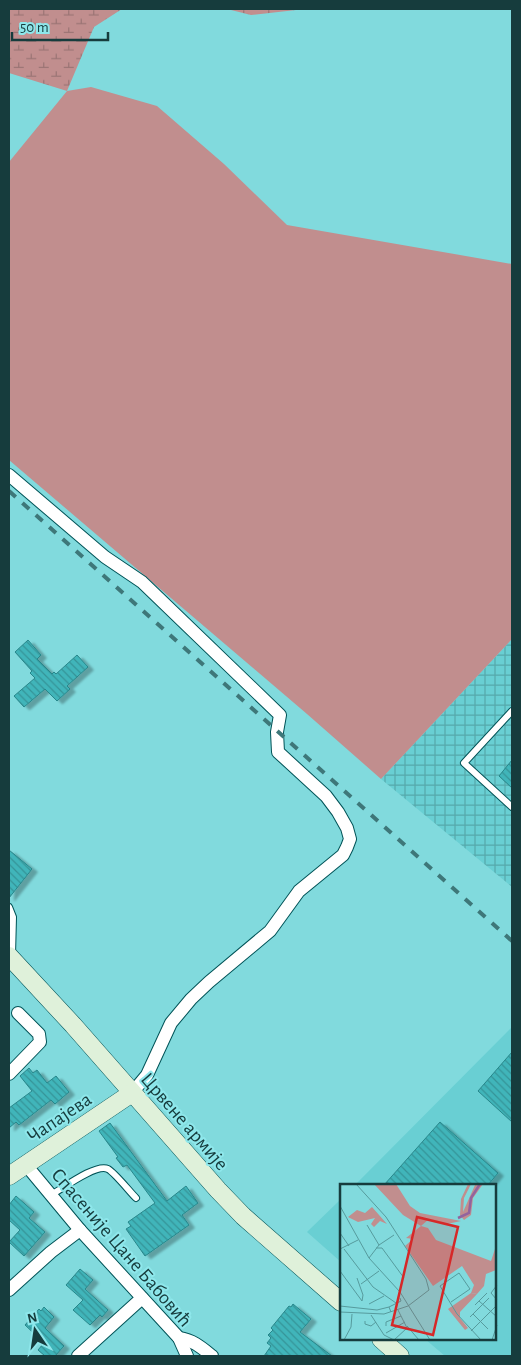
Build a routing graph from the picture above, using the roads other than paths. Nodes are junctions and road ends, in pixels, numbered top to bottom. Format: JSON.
{"nodes":[{"id":1,"x":9,"y":475,"type":"edge"},
{"id":2,"x":512,"y":711,"type":"edge"},
{"id":3,"x":512,"y":808,"type":"edge"},
{"id":4,"x":9,"y":907,"type":"edge"},
{"id":5,"x":10,"y":957,"type":"edge"},
{"id":6,"x":18,"y":1013,"type":"dead end"},
{"id":7,"x":9,"y":1074,"type":"edge"},
{"id":8,"x":132,"y":1093,"type":"junction"},
{"id":9,"x":26,"y":1165,"type":"junction"},
{"id":10,"x":9,"y":1176,"type":"edge"},
{"id":11,"x":51,"y":1195,"type":"junction"},
{"id":12,"x":136,"y":1198,"type":"dead end"},
{"id":13,"x":80,"y":1230,"type":"junction"},
{"id":14,"x":9,"y":1290,"type":"edge"},
{"id":15,"x":142,"y":1298,"type":"junction"},
{"id":16,"x":340,"y":1301,"type":"edge"},
{"id":17,"x":179,"y":1338,"type":"junction"},
{"id":18,"x":382,"y":1340,"type":"edge"},
{"id":19,"x":210,"y":1355,"type":"edge"},
{"id":20,"x":78,"y":1356,"type":"edge"},
{"id":21,"x":187,"y":1356,"type":"edge"},
{"id":22,"x":193,"y":1356,"type":"edge"},
{"id":23,"x":400,"y":1356,"type":"edge"}],
"edges":[{"from":1,"to":8,"type":"street"},
{"from":2,"to":3,"type":"lane"},
{"from":4,"to":5,"type":"lane"},
{"from":5,"to":8,"type":"main road","name":"Црвене армије"},
{"from":6,"to":7,"type":"street"},
{"from":8,"to":9,"type":"main road","name":"Чапајева"},
{"from":8,"to":16,"type":"main road","name":"Црвене армије"},
{"from":9,"to":10,"type":"main road","name":"Чапајева"},
{"from":9,"to":11,"type":"street","name":"Спасеније Цане Бабовић"},
{"from":11,"to":12,"type":"lane"},
{"from":11,"to":13,"type":"street","name":"Спасеније Цане Бабовић"},
{"from":13,"to":14,"type":"street"},
{"from":13,"to":15,"type":"street","name":"Спасеније Цане Бабовић"},
{"from":15,"to":17,"type":"street","name":"Спасеније Цане Бабовић"},
{"from":15,"to":20,"type":"street"},
{"from":17,"to":19,"type":"street"},
{"from":17,"to":21,"type":"street","name":"Спасеније Цане Бабовић"},
{"from":18,"to":23,"type":"main road"},
{"from":19,"to":22,"type":"street"}]}
